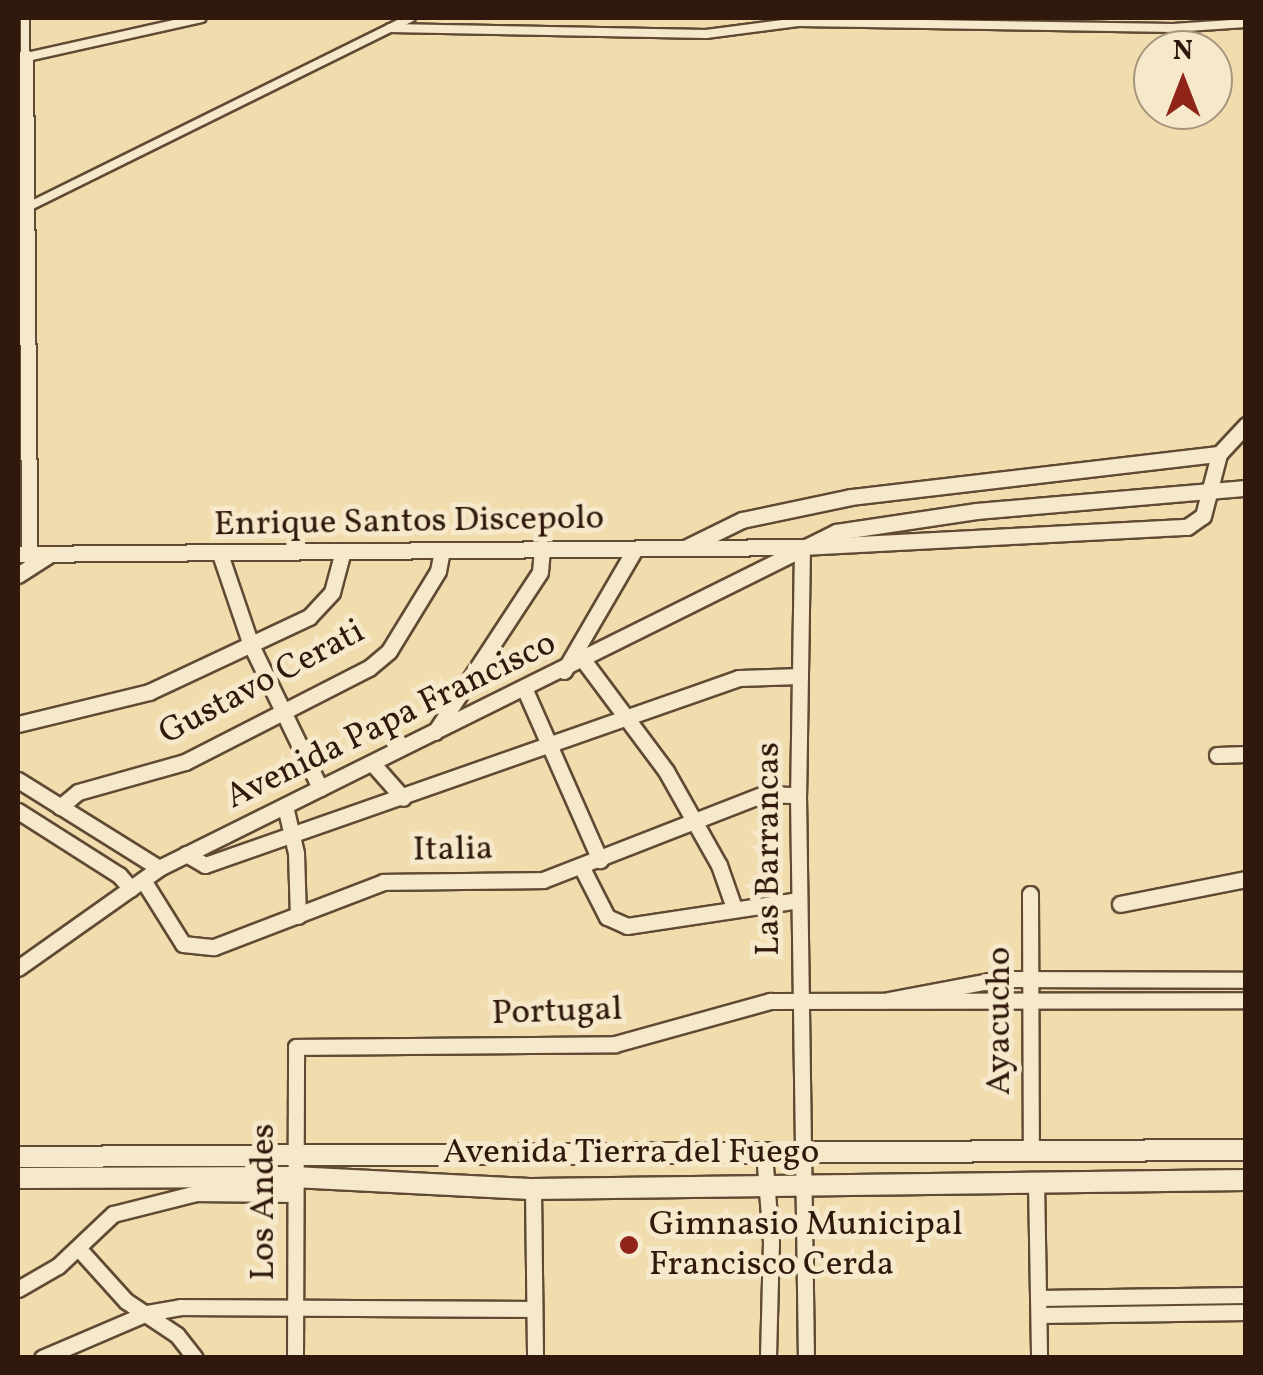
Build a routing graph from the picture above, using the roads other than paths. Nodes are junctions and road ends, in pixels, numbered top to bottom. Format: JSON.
{"nodes":[{"id":1,"x":25,"y":18,"type":"edge"},
{"id":2,"x":201,"y":18,"type":"edge"},
{"id":3,"x":411,"y":18,"type":"edge"},
{"id":4,"x":1246,"y":24,"type":"edge"},
{"id":5,"x":390,"y":28,"type":"junction"},
{"id":6,"x":21,"y":58,"type":"edge"},
{"id":7,"x":24,"y":209,"type":"junction"},
{"id":8,"x":1246,"y":425,"type":"edge"},
{"id":9,"x":1219,"y":454,"type":"junction"},
{"id":10,"x":1246,"y":490,"type":"edge"},
{"id":11,"x":1209,"y":492,"type":"junction"},
{"id":12,"x":802,"y":547,"type":"junction"},
{"id":13,"x":542,"y":548,"type":"junction"},
{"id":14,"x":684,"y":548,"type":"junction"},
{"id":15,"x":635,"y":550,"type":"junction"},
{"id":16,"x":442,"y":552,"type":"junction"},
{"id":17,"x":23,"y":554,"type":"edge"},
{"id":18,"x":220,"y":554,"type":"junction"},
{"id":19,"x":342,"y":554,"type":"junction"},
{"id":20,"x":47,"y":556,"type":"junction"},
{"id":21,"x":18,"y":574,"type":"edge"},
{"id":22,"x":251,"y":645,"type":"junction"},
{"id":23,"x":584,"y":661,"type":"junction"},
{"id":24,"x":564,"y":671,"type":"junction"},
{"id":25,"x":800,"y":676,"type":"junction"},
{"id":26,"x":525,"y":690,"type":"junction"},
{"id":27,"x":286,"y":713,"type":"junction"},
{"id":28,"x":632,"y":719,"type":"junction"},
{"id":29,"x":18,"y":724,"type":"edge"},
{"id":30,"x":433,"y":735,"type":"junction"},
{"id":31,"x":551,"y":748,"type":"junction"},
{"id":32,"x":1246,"y":754,"type":"edge"},
{"id":33,"x":1217,"y":755,"type":"dead end"},
{"id":34,"x":373,"y":764,"type":"junction"},
{"id":35,"x":18,"y":780,"type":"edge"},
{"id":36,"x":320,"y":788,"type":"junction"},
{"id":37,"x":38,"y":793,"type":"junction"},
{"id":38,"x":798,"y":795,"type":"junction"},
{"id":39,"x":404,"y":798,"type":"junction"},
{"id":40,"x":285,"y":806,"type":"junction"},
{"id":41,"x":60,"y":807,"type":"junction"},
{"id":42,"x":18,"y":809,"type":"edge"},
{"id":43,"x":694,"y":823,"type":"junction"},
{"id":44,"x":292,"y":836,"type":"junction"},
{"id":45,"x":186,"y":854,"type":"junction"},
{"id":46,"x":600,"y":860,"type":"junction"},
{"id":47,"x":158,"y":868,"type":"junction"},
{"id":48,"x":582,"y":868,"type":"junction"},
{"id":49,"x":1246,"y":879,"type":"edge"},
{"id":50,"x":137,"y":885,"type":"junction"},
{"id":51,"x":1030,"y":894,"type":"dead end"},
{"id":52,"x":799,"y":900,"type":"junction"},
{"id":53,"x":1120,"y":904,"type":"dead end"},
{"id":54,"x":733,"y":905,"type":"junction"},
{"id":55,"x":298,"y":916,"type":"junction"},
{"id":56,"x":18,"y":968,"type":"edge"},
{"id":57,"x":1030,"y":978,"type":"junction"},
{"id":58,"x":1246,"y":980,"type":"edge"},
{"id":59,"x":1246,"y":1000,"type":"edge"},
{"id":60,"x":1029,"y":1002,"type":"junction"},
{"id":61,"x":799,"y":1003,"type":"junction"},
{"id":62,"x":875,"y":1005,"type":"junction"},
{"id":63,"x":296,"y":1047,"type":"joint"},
{"id":64,"x":1031,"y":1149,"type":"junction"},
{"id":65,"x":1246,"y":1150,"type":"edge"},
{"id":66,"x":800,"y":1152,"type":"junction"},
{"id":67,"x":764,"y":1153,"type":"junction"},
{"id":68,"x":18,"y":1158,"type":"edge"},
{"id":69,"x":293,"y":1175,"type":"junction"},
{"id":70,"x":18,"y":1178,"type":"edge"},
{"id":71,"x":1036,"y":1180,"type":"junction"},
{"id":72,"x":1246,"y":1180,"type":"edge"},
{"id":73,"x":801,"y":1185,"type":"junction"},
{"id":74,"x":764,"y":1186,"type":"junction"},
{"id":75,"x":532,"y":1189,"type":"junction"},
{"id":76,"x":78,"y":1249,"type":"junction"},
{"id":77,"x":18,"y":1289,"type":"edge"},
{"id":78,"x":1246,"y":1295,"type":"edge"},
{"id":79,"x":1038,"y":1306,"type":"junction"},
{"id":80,"x":532,"y":1309,"type":"junction"},
{"id":81,"x":294,"y":1310,"type":"junction"},
{"id":82,"x":1246,"y":1312,"type":"edge"},
{"id":83,"x":147,"y":1313,"type":"junction"},
{"id":84,"x":42,"y":1358,"type":"edge"},
{"id":85,"x":195,"y":1358,"type":"edge"},
{"id":86,"x":295,"y":1358,"type":"edge"},
{"id":87,"x":535,"y":1358,"type":"edge"},
{"id":88,"x":768,"y":1358,"type":"edge"},
{"id":89,"x":806,"y":1358,"type":"edge"},
{"id":90,"x":1039,"y":1358,"type":"edge"}],
"edges":[{"from":1,"to":6,"type":"lane"},
{"from":2,"to":6,"type":"lane"},
{"from":3,"to":5,"type":"lane"},
{"from":4,"to":5,"type":"lane"},
{"from":5,"to":7,"type":"lane"},
{"from":6,"to":7,"type":"street"},
{"from":7,"to":17,"type":"street"},
{"from":8,"to":9,"type":"street"},
{"from":9,"to":11,"type":"street"},
{"from":9,"to":14,"type":"street"},
{"from":10,"to":11,"type":"street"},
{"from":11,"to":12,"type":"street"},
{"from":11,"to":12,"type":"street","name":"Enrique Santos Discepolo"},
{"from":12,"to":14,"type":"street","name":"Enrique Santos Discepolo"},
{"from":12,"to":23,"type":"street","name":"Avenida Papa Francisco"},
{"from":12,"to":25,"type":"street","name":"Las Barrancas"},
{"from":13,"to":15,"type":"street","name":"Enrique Santos Discepolo"},
{"from":13,"to":16,"type":"street","name":"Enrique Santos Discepolo"},
{"from":13,"to":30,"type":"street"},
{"from":14,"to":15,"type":"street","name":"Enrique Santos Discepolo"},
{"from":15,"to":24,"type":"street"},
{"from":16,"to":19,"type":"street","name":"Enrique Santos Discepolo"},
{"from":16,"to":27,"type":"street","name":"Gustavo Cerati"},
{"from":17,"to":20,"type":"street","name":"Enrique Santos Discepolo"},
{"from":18,"to":19,"type":"street","name":"Enrique Santos Discepolo"},
{"from":18,"to":20,"type":"street","name":"Enrique Santos Discepolo"},
{"from":18,"to":22,"type":"street"},
{"from":19,"to":22,"type":"street"},
{"from":20,"to":21,"type":"street"},
{"from":22,"to":27,"type":"street"},
{"from":22,"to":29,"type":"street"},
{"from":23,"to":24,"type":"street","name":"Avenida Papa Francisco"},
{"from":23,"to":28,"type":"street"},
{"from":24,"to":26,"type":"street","name":"Avenida Papa Francisco"},
{"from":25,"to":28,"type":"street"},
{"from":25,"to":38,"type":"street","name":"Las Barrancas"},
{"from":26,"to":30,"type":"street","name":"Avenida Papa Francisco"},
{"from":26,"to":31,"type":"street"},
{"from":27,"to":36,"type":"street"},
{"from":27,"to":41,"type":"street","name":"Gustavo Cerati"},
{"from":28,"to":31,"type":"street"},
{"from":28,"to":43,"type":"street"},
{"from":30,"to":34,"type":"street","name":"Avenida Papa Francisco"},
{"from":31,"to":39,"type":"street"},
{"from":31,"to":46,"type":"street"},
{"from":32,"to":33,"type":"street"},
{"from":34,"to":36,"type":"street","name":"Avenida Papa Francisco"},
{"from":34,"to":39,"type":"street"},
{"from":35,"to":37,"type":"street"},
{"from":36,"to":40,"type":"street","name":"Avenida Papa Francisco"},
{"from":37,"to":41,"type":"street"},
{"from":37,"to":42,"type":"street"},
{"from":38,"to":43,"type":"street","name":"Italia"},
{"from":38,"to":52,"type":"street","name":"Las Barrancas"},
{"from":39,"to":44,"type":"street"},
{"from":40,"to":44,"type":"street"},
{"from":40,"to":45,"type":"street","name":"Avenida Papa Francisco"},
{"from":41,"to":47,"type":"street"},
{"from":42,"to":50,"type":"street"},
{"from":43,"to":46,"type":"street","name":"Italia"},
{"from":43,"to":54,"type":"street"},
{"from":44,"to":45,"type":"street"},
{"from":44,"to":55,"type":"street"},
{"from":45,"to":47,"type":"street","name":"Avenida Papa Francisco"},
{"from":46,"to":48,"type":"street","name":"Italia"},
{"from":47,"to":50,"type":"street","name":"Avenida Papa Francisco"},
{"from":48,"to":54,"type":"street"},
{"from":48,"to":55,"type":"street","name":"Italia"},
{"from":49,"to":53,"type":"street"},
{"from":50,"to":55,"type":"street","name":"Italia"},
{"from":50,"to":56,"type":"street","name":"Avenida Papa Francisco"},
{"from":51,"to":57,"type":"street","name":"Ayacucho"},
{"from":52,"to":54,"type":"street"},
{"from":52,"to":61,"type":"street","name":"Las Barrancas"},
{"from":57,"to":58,"type":"street","name":"Portugal"},
{"from":57,"to":60,"type":"street","name":"Ayacucho"},
{"from":57,"to":62,"type":"street","name":"Portugal"},
{"from":59,"to":60,"type":"street","name":"Portugal"},
{"from":60,"to":62,"type":"street","name":"Portugal"},
{"from":60,"to":64,"type":"street","name":"Ayacucho"},
{"from":61,"to":62,"type":"street","name":"Portugal"},
{"from":61,"to":63,"type":"street","name":"Portugal"},
{"from":61,"to":66,"type":"street","name":"Las Barrancas"},
{"from":63,"to":69,"type":"street","name":"Los Andes"},
{"from":64,"to":65,"type":"street","name":"Avenida Tierra del Fuego"},
{"from":64,"to":66,"type":"street","name":"Avenida Tierra del Fuego"},
{"from":66,"to":67,"type":"street","name":"Avenida Tierra del Fuego"},
{"from":66,"to":73,"type":"street","name":"Las Barrancas"},
{"from":67,"to":69,"type":"street","name":"Avenida Tierra del Fuego"},
{"from":67,"to":74,"type":"street"},
{"from":68,"to":69,"type":"street","name":"Avenida Tierra del Fuego"},
{"from":69,"to":70,"type":"street","name":"Avenida Tierra del Fuego"},
{"from":69,"to":75,"type":"street","name":"Avenida Tierra del Fuego"},
{"from":69,"to":76,"type":"street"},
{"from":69,"to":81,"type":"street","name":"Los Andes"},
{"from":71,"to":72,"type":"street","name":"Avenida Tierra del Fuego"},
{"from":71,"to":73,"type":"street","name":"Avenida Tierra del Fuego"},
{"from":71,"to":79,"type":"street"},
{"from":73,"to":74,"type":"street","name":"Avenida Tierra del Fuego"},
{"from":73,"to":89,"type":"street","name":"Las Barrancas"},
{"from":74,"to":75,"type":"street","name":"Avenida Tierra del Fuego"},
{"from":74,"to":88,"type":"street"},
{"from":75,"to":80,"type":"street"},
{"from":76,"to":77,"type":"street"},
{"from":76,"to":83,"type":"street"},
{"from":78,"to":79,"type":"street"},
{"from":79,"to":82,"type":"street"},
{"from":79,"to":90,"type":"street"},
{"from":80,"to":81,"type":"street"},
{"from":80,"to":87,"type":"street"},
{"from":81,"to":83,"type":"street"},
{"from":81,"to":86,"type":"street","name":"Los Andes"},
{"from":83,"to":84,"type":"street"},
{"from":83,"to":85,"type":"street"}]}
